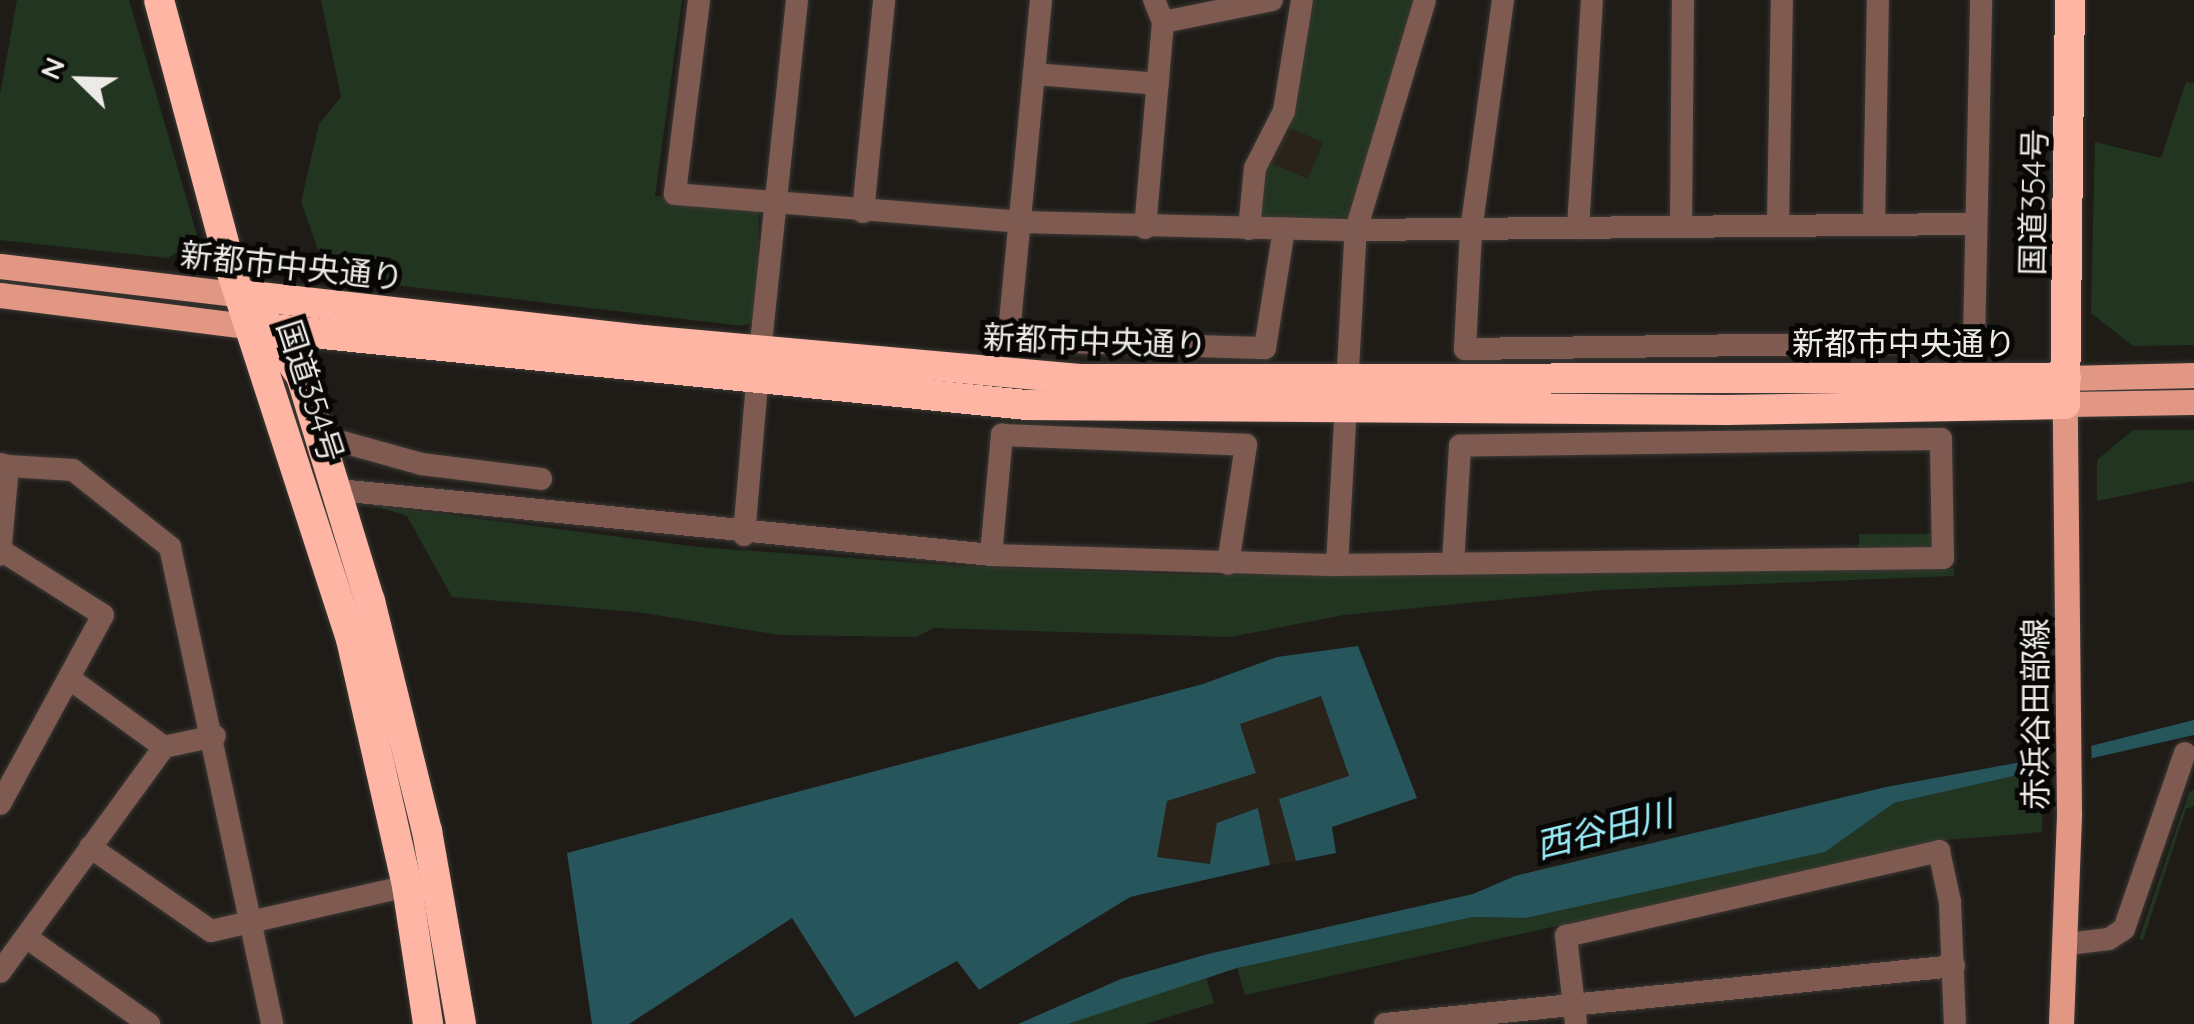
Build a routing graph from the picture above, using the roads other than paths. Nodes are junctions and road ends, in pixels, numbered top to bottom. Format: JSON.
{"nodes":[{"id":1,"x":159,"y":0,"type":"edge"},
{"id":2,"x":699,"y":0,"type":"edge"},
{"id":3,"x":797,"y":0,"type":"edge"},
{"id":4,"x":884,"y":0,"type":"edge"},
{"id":5,"x":1041,"y":0,"type":"edge"},
{"id":6,"x":1272,"y":0,"type":"edge"},
{"id":7,"x":1302,"y":0,"type":"edge"},
{"id":8,"x":1424,"y":0,"type":"edge"},
{"id":9,"x":1502,"y":0,"type":"edge"},
{"id":10,"x":1592,"y":0,"type":"edge"},
{"id":11,"x":1683,"y":0,"type":"edge"},
{"id":12,"x":1782,"y":0,"type":"edge"},
{"id":13,"x":1878,"y":0,"type":"edge"},
{"id":14,"x":1981,"y":0,"type":"edge"},
{"id":15,"x":2070,"y":0,"type":"edge"},
{"id":16,"x":1158,"y":11,"type":"edge"},
{"id":17,"x":1034,"y":74,"type":"junction"},
{"id":18,"x":1158,"y":84,"type":"junction"},
{"id":19,"x":775,"y":207,"type":"junction"},
{"id":20,"x":862,"y":212,"type":"junction"},
{"id":21,"x":1021,"y":222,"type":"junction"},
{"id":22,"x":1778,"y":224,"type":"junction"},
{"id":23,"x":1874,"y":224,"type":"junction"},
{"id":24,"x":1976,"y":224,"type":"junction"},
{"id":25,"x":1681,"y":225,"type":"junction"},
{"id":26,"x":1146,"y":228,"type":"junction"},
{"id":27,"x":1578,"y":228,"type":"junction"},
{"id":28,"x":1249,"y":229,"type":"junction"},
{"id":29,"x":1284,"y":229,"type":"junction"},
{"id":30,"x":1356,"y":230,"type":"junction"},
{"id":31,"x":1471,"y":230,"type":"junction"},
{"id":32,"x":0,"y":266,"type":"edge"},
{"id":33,"x":0,"y":295,"type":"edge"},
{"id":34,"x":242,"y":295,"type":"junction"},
{"id":35,"x":261,"y":328,"type":"junction"},
{"id":36,"x":760,"y":352,"type":"junction"},
{"id":37,"x":2194,"y":375,"type":"edge"},
{"id":38,"x":757,"y":382,"type":"junction"},
{"id":39,"x":2066,"y":391,"type":"junction"},
{"id":40,"x":1347,"y":395,"type":"junction"},
{"id":41,"x":2194,"y":402,"type":"edge"},
{"id":42,"x":321,"y":436,"type":"junction"},
{"id":43,"x":4,"y":465,"type":"edge"},
{"id":44,"x":541,"y":478,"type":"dead end"},
{"id":45,"x":338,"y":490,"type":"junction"},
{"id":46,"x":744,"y":535,"type":"junction"},
{"id":47,"x":1,"y":553,"type":"edge"},
{"id":48,"x":991,"y":555,"type":"junction"},
{"id":49,"x":1453,"y":563,"type":"junction"},
{"id":50,"x":1228,"y":564,"type":"junction"},
{"id":51,"x":1337,"y":564,"type":"junction"},
{"id":52,"x":70,"y":679,"type":"junction"},
{"id":53,"x":215,"y":736,"type":"junction"},
{"id":54,"x":164,"y":747,"type":"junction"},
{"id":55,"x":2184,"y":753,"type":"dead end"},
{"id":56,"x":0,"y":804,"type":"edge"},
{"id":57,"x":90,"y":847,"type":"junction"},
{"id":58,"x":407,"y":886,"type":"junction"},
{"id":59,"x":252,"y":924,"type":"junction"},
{"id":60,"x":26,"y":937,"type":"junction"},
{"id":61,"x":2067,"y":944,"type":"junction"},
{"id":62,"x":1954,"y":966,"type":"junction"},
{"id":63,"x":0,"y":972,"type":"edge"},
{"id":64,"x":1574,"y":1013,"type":"edge"},
{"id":65,"x":149,"y":1024,"type":"edge"},
{"id":66,"x":272,"y":1024,"type":"edge"},
{"id":67,"x":428,"y":1024,"type":"edge"},
{"id":68,"x":461,"y":1024,"type":"edge"},
{"id":69,"x":1385,"y":1024,"type":"edge"},
{"id":70,"x":1956,"y":1024,"type":"edge"},
{"id":71,"x":2061,"y":1024,"type":"edge"}],
"edges":[{"from":1,"to":34,"type":"highway"},
{"from":2,"to":19,"type":"street"},
{"from":3,"to":19,"type":"street"},
{"from":4,"to":20,"type":"street"},
{"from":5,"to":17,"type":"street"},
{"from":6,"to":16,"type":"street"},
{"from":7,"to":28,"type":"street"},
{"from":8,"to":30,"type":"street"},
{"from":9,"to":31,"type":"street"},
{"from":10,"to":27,"type":"street"},
{"from":11,"to":25,"type":"street"},
{"from":12,"to":22,"type":"street"},
{"from":13,"to":23,"type":"street"},
{"from":14,"to":24,"type":"street"},
{"from":15,"to":39,"type":"highway","name":"国道354号"},
{"from":16,"to":18,"type":"street"},
{"from":17,"to":18,"type":"street"},
{"from":17,"to":21,"type":"street"},
{"from":18,"to":26,"type":"street"},
{"from":19,"to":20,"type":"street"},
{"from":19,"to":36,"type":"street"},
{"from":20,"to":21,"type":"street"},
{"from":21,"to":26,"type":"street"},
{"from":21,"to":29,"type":"street"},
{"from":22,"to":23,"type":"street"},
{"from":22,"to":25,"type":"street"},
{"from":23,"to":24,"type":"street"},
{"from":24,"to":31,"type":"street"},
{"from":25,"to":27,"type":"street"},
{"from":26,"to":28,"type":"street"},
{"from":27,"to":31,"type":"street"},
{"from":28,"to":29,"type":"street"},
{"from":29,"to":30,"type":"street"},
{"from":30,"to":31,"type":"street"},
{"from":30,"to":40,"type":"street"},
{"from":32,"to":34,"type":"main road","name":"新都市中央通り"},
{"from":33,"to":35,"type":"main road","name":"新都市中央通り"},
{"from":34,"to":35,"type":"highway","name":"国道354号"},
{"from":34,"to":36,"type":"highway","name":"新都市中央通り"},
{"from":35,"to":38,"type":"highway","name":"新都市中央通り"},
{"from":35,"to":42,"type":"highway","name":"国道354号"},
{"from":35,"to":58,"type":"highway","name":"国道354号"},
{"from":36,"to":40,"type":"highway","name":"新都市中央通り"},
{"from":37,"to":39,"type":"main road","name":"新都市中央通り"},
{"from":38,"to":40,"type":"highway","name":"新都市中央通り"},
{"from":38,"to":46,"type":"street"},
{"from":39,"to":40,"type":"highway","name":"新都市中央通り"},
{"from":39,"to":41,"type":"main road","name":"新都市中央通り"},
{"from":39,"to":61,"type":"main road","name":"赤浜谷田部線"},
{"from":40,"to":51,"type":"street"},
{"from":42,"to":44,"type":"street"},
{"from":42,"to":45,"type":"highway","name":"国道354号"},
{"from":43,"to":47,"type":"street"},
{"from":43,"to":53,"type":"street"},
{"from":45,"to":46,"type":"street"},
{"from":45,"to":68,"type":"highway","name":"国道354号"},
{"from":46,"to":48,"type":"street"},
{"from":47,"to":52,"type":"street"},
{"from":48,"to":50,"type":"street"},
{"from":48,"to":50,"type":"street"},
{"from":49,"to":49,"type":"street"},
{"from":49,"to":51,"type":"street"},
{"from":50,"to":51,"type":"street"},
{"from":52,"to":54,"type":"street"},
{"from":52,"to":56,"type":"street"},
{"from":53,"to":54,"type":"street"},
{"from":53,"to":59,"type":"street"},
{"from":54,"to":57,"type":"street"},
{"from":55,"to":61,"type":"street"},
{"from":57,"to":59,"type":"street"},
{"from":57,"to":60,"type":"street"},
{"from":58,"to":59,"type":"street"},
{"from":58,"to":67,"type":"highway","name":"国道354号"},
{"from":59,"to":66,"type":"street"},
{"from":60,"to":63,"type":"street"},
{"from":60,"to":65,"type":"street"},
{"from":61,"to":71,"type":"main road","name":"赤浜谷田部線"},
{"from":62,"to":64,"type":"street"},
{"from":62,"to":64,"type":"street"},
{"from":62,"to":70,"type":"street"},
{"from":64,"to":69,"type":"street"}]}
